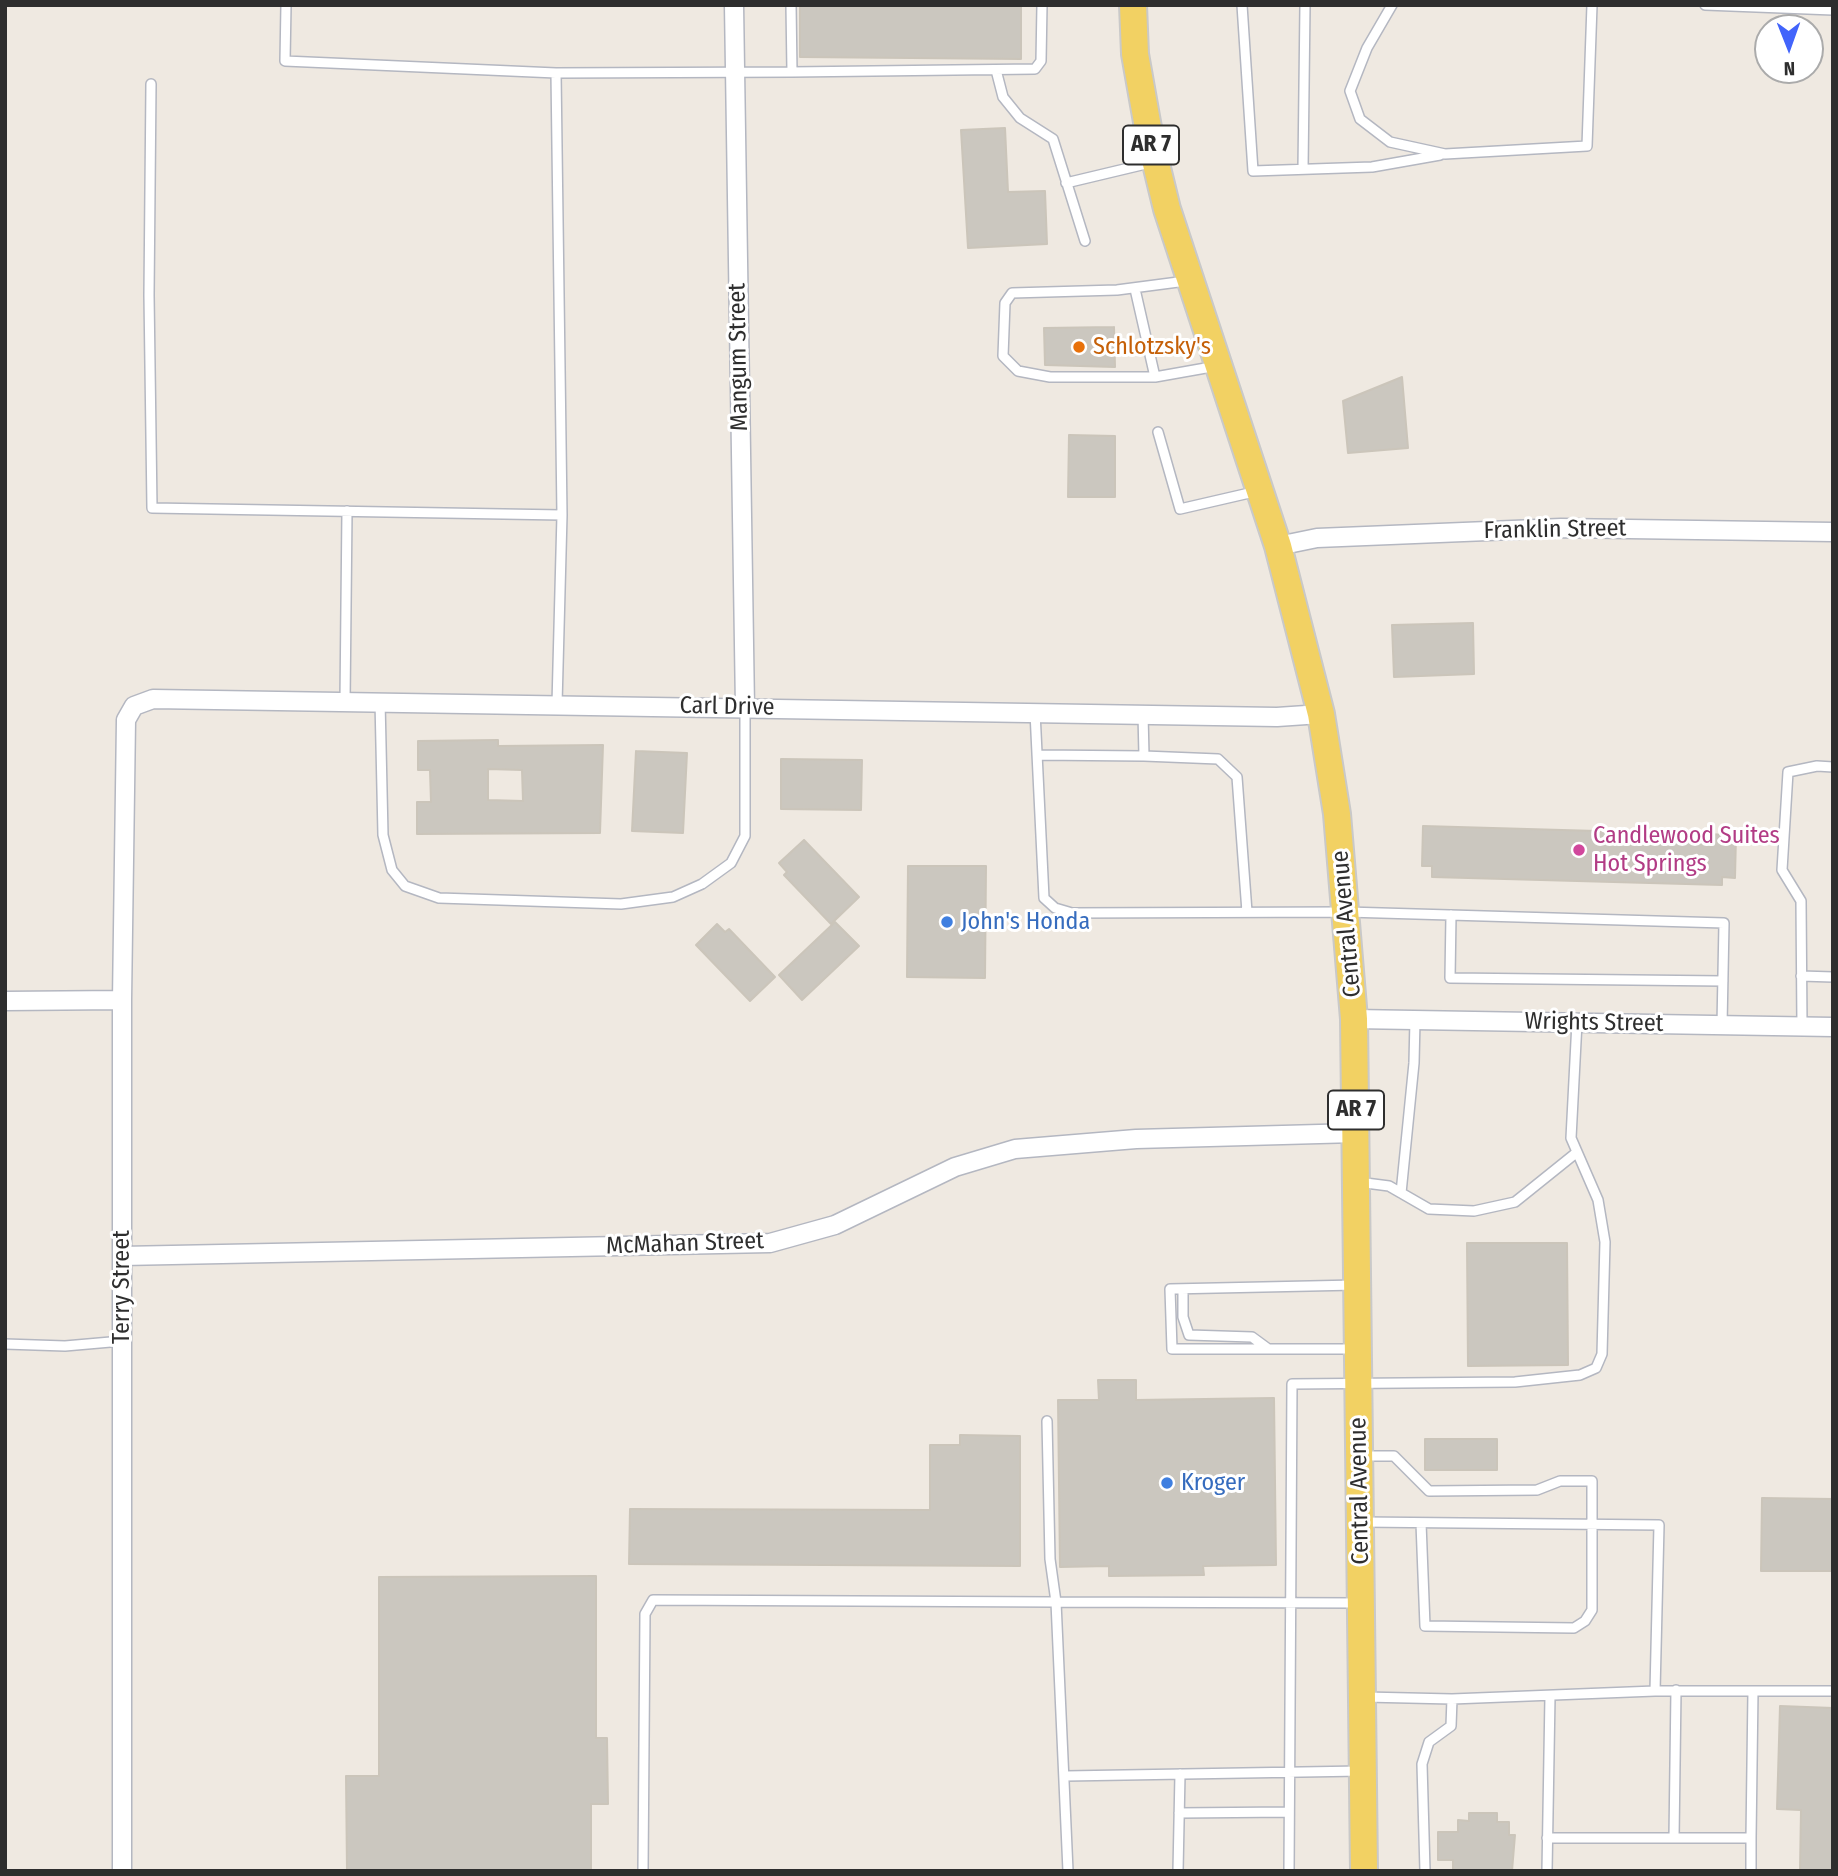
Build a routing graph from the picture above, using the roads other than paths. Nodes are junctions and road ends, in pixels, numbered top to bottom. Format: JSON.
{"nodes":[{"id":1,"x":286,"y":5,"type":"edge"},
{"id":2,"x":734,"y":5,"type":"edge"},
{"id":3,"x":792,"y":5,"type":"edge"},
{"id":4,"x":1042,"y":5,"type":"edge"},
{"id":5,"x":1133,"y":5,"type":"edge"},
{"id":6,"x":1242,"y":5,"type":"edge"},
{"id":7,"x":1305,"y":5,"type":"edge"},
{"id":8,"x":1392,"y":5,"type":"edge"},
{"id":9,"x":1592,"y":5,"type":"edge"},
{"id":10,"x":1705,"y":5,"type":"edge"},
{"id":11,"x":1833,"y":10,"type":"edge"},
{"id":12,"x":996,"y":70,"type":"junction"},
{"id":13,"x":734,"y":71,"type":"junction"},
{"id":14,"x":792,"y":72,"type":"junction"},
{"id":15,"x":556,"y":73,"type":"junction"},
{"id":16,"x":151,"y":84,"type":"dead end"},
{"id":17,"x":1445,"y":154,"type":"junction"},
{"id":18,"x":1155,"y":162,"type":"junction"},
{"id":19,"x":1303,"y":169,"type":"junction"},
{"id":20,"x":1066,"y":183,"type":"junction"},
{"id":21,"x":1084,"y":241,"type":"dead end"},
{"id":22,"x":1191,"y":281,"type":"junction"},
{"id":23,"x":1136,"y":289,"type":"junction"},
{"id":24,"x":1219,"y":366,"type":"junction"},
{"id":25,"x":1155,"y":377,"type":"junction"},
{"id":26,"x":1157,"y":432,"type":"dead end"},
{"id":27,"x":1260,"y":490,"type":"junction"},
{"id":28,"x":347,"y":512,"type":"junction"},
{"id":29,"x":562,"y":515,"type":"junction"},
{"id":30,"x":1833,"y":532,"type":"edge"},
{"id":31,"x":1278,"y":546,"type":"junction"},
{"id":32,"x":345,"y":701,"type":"junction"},
{"id":33,"x":380,"y":701,"type":"junction"},
{"id":34,"x":557,"y":704,"type":"junction"},
{"id":35,"x":134,"y":706,"type":"joint"},
{"id":36,"x":746,"y":708,"type":"junction"},
{"id":37,"x":1035,"y":712,"type":"junction"},
{"id":38,"x":1321,"y":713,"type":"junction"},
{"id":39,"x":1143,"y":714,"type":"junction"},
{"id":40,"x":1037,"y":755,"type":"junction"},
{"id":41,"x":1144,"y":756,"type":"junction"},
{"id":42,"x":1833,"y":767,"type":"edge"},
{"id":43,"x":1247,"y":912,"type":"junction"},
{"id":44,"x":1347,"y":912,"type":"junction"},
{"id":45,"x":1451,"y":915,"type":"junction"},
{"id":46,"x":1801,"y":976,"type":"junction"},
{"id":47,"x":1833,"y":977,"type":"edge"},
{"id":48,"x":1723,"y":981,"type":"junction"},
{"id":49,"x":122,"y":1000,"type":"junction"},
{"id":50,"x":5,"y":1001,"type":"edge"},
{"id":51,"x":1354,"y":1019,"type":"junction"},
{"id":52,"x":1415,"y":1020,"type":"junction"},
{"id":53,"x":1577,"y":1022,"type":"junction"},
{"id":54,"x":1722,"y":1025,"type":"junction"},
{"id":55,"x":1802,"y":1026,"type":"junction"},
{"id":56,"x":1833,"y":1027,"type":"edge"},
{"id":57,"x":1356,"y":1133,"type":"junction"},
{"id":58,"x":1576,"y":1153,"type":"junction"},
{"id":59,"x":1357,"y":1181,"type":"junction"},
{"id":60,"x":1401,"y":1193,"type":"junction"},
{"id":61,"x":122,"y":1256,"type":"junction"},
{"id":62,"x":1358,"y":1285,"type":"junction"},
{"id":63,"x":1183,"y":1289,"type":"junction"},
{"id":64,"x":122,"y":1341,"type":"junction"},
{"id":65,"x":5,"y":1344,"type":"edge"},
{"id":66,"x":1269,"y":1349,"type":"junction"},
{"id":67,"x":1358,"y":1349,"type":"junction"},
{"id":68,"x":1359,"y":1384,"type":"junction"},
{"id":69,"x":1047,"y":1421,"type":"dead end"},
{"id":70,"x":1360,"y":1457,"type":"junction"},
{"id":71,"x":1360,"y":1522,"type":"junction"},
{"id":72,"x":1421,"y":1523,"type":"junction"},
{"id":73,"x":1593,"y":1525,"type":"junction"},
{"id":74,"x":1056,"y":1602,"type":"junction"},
{"id":75,"x":1361,"y":1603,"type":"junction"},
{"id":76,"x":1292,"y":1604,"type":"junction"},
{"id":77,"x":1676,"y":1690,"type":"junction"},
{"id":78,"x":1655,"y":1691,"type":"junction"},
{"id":79,"x":1753,"y":1691,"type":"junction"},
{"id":80,"x":1833,"y":1691,"type":"edge"},
{"id":81,"x":1550,"y":1696,"type":"junction"},
{"id":82,"x":1362,"y":1697,"type":"junction"},
{"id":83,"x":1452,"y":1699,"type":"junction"},
{"id":84,"x":1363,"y":1770,"type":"junction"},
{"id":85,"x":1289,"y":1772,"type":"junction"},
{"id":86,"x":1180,"y":1774,"type":"junction"},
{"id":87,"x":1066,"y":1776,"type":"junction"},
{"id":88,"x":1289,"y":1812,"type":"junction"},
{"id":89,"x":1179,"y":1813,"type":"junction"},
{"id":90,"x":1547,"y":1838,"type":"junction"},
{"id":91,"x":1674,"y":1838,"type":"junction"},
{"id":92,"x":1751,"y":1838,"type":"junction"},
{"id":93,"x":122,"y":1871,"type":"edge"},
{"id":94,"x":643,"y":1871,"type":"edge"},
{"id":95,"x":1068,"y":1871,"type":"edge"},
{"id":96,"x":1178,"y":1871,"type":"edge"},
{"id":97,"x":1289,"y":1871,"type":"edge"},
{"id":98,"x":1364,"y":1871,"type":"edge"},
{"id":99,"x":1425,"y":1871,"type":"edge"},
{"id":100,"x":1547,"y":1871,"type":"edge"},
{"id":101,"x":1751,"y":1871,"type":"edge"}],
"edges":[{"from":1,"to":15,"type":"lane"},
{"from":2,"to":13,"type":"street","name":"Mangum Street"},
{"from":3,"to":14,"type":"lane"},
{"from":4,"to":12,"type":"lane"},
{"from":5,"to":18,"type":"main road","name":"Central Avenue","number":"AR 7"},
{"from":6,"to":19,"type":"lane"},
{"from":7,"to":19,"type":"lane"},
{"from":8,"to":17,"type":"lane"},
{"from":9,"to":17,"type":"lane"},
{"from":10,"to":11,"type":"lane"},
{"from":12,"to":14,"type":"lane"},
{"from":12,"to":20,"type":"lane"},
{"from":13,"to":14,"type":"lane"},
{"from":13,"to":15,"type":"lane"},
{"from":13,"to":36,"type":"street","name":"Mangum Street"},
{"from":15,"to":29,"type":"lane"},
{"from":16,"to":28,"type":"lane"},
{"from":17,"to":19,"type":"lane"},
{"from":18,"to":20,"type":"lane"},
{"from":18,"to":22,"type":"main road","name":"Central Avenue","number":"AR 7"},
{"from":20,"to":21,"type":"lane"},
{"from":22,"to":23,"type":"lane"},
{"from":22,"to":24,"type":"main road","name":"Central Avenue","number":"AR 7"},
{"from":23,"to":25,"type":"lane"},
{"from":23,"to":25,"type":"lane"},
{"from":24,"to":25,"type":"lane"},
{"from":24,"to":27,"type":"main road","name":"Central Avenue","number":"AR 7"},
{"from":26,"to":27,"type":"lane"},
{"from":27,"to":31,"type":"main road","name":"Central Avenue","number":"AR 7"},
{"from":28,"to":29,"type":"lane"},
{"from":28,"to":32,"type":"lane"},
{"from":29,"to":34,"type":"lane"},
{"from":30,"to":31,"type":"street","name":"Franklin Street"},
{"from":31,"to":38,"type":"main road","name":"Central Avenue","number":"AR 7"},
{"from":32,"to":33,"type":"street","name":"Carl Drive"},
{"from":32,"to":35,"type":"street","name":"Carl Drive"},
{"from":33,"to":34,"type":"street","name":"Carl Drive"},
{"from":33,"to":36,"type":"lane"},
{"from":34,"to":36,"type":"street","name":"Carl Drive"},
{"from":35,"to":49,"type":"street","name":"Terry Street"},
{"from":36,"to":37,"type":"street","name":"Carl Drive"},
{"from":37,"to":39,"type":"street","name":"Carl Drive"},
{"from":37,"to":40,"type":"lane"},
{"from":38,"to":39,"type":"street","name":"Carl Drive"},
{"from":38,"to":44,"type":"main road","name":"Central Avenue","number":"AR 7"},
{"from":39,"to":41,"type":"lane"},
{"from":40,"to":41,"type":"lane"},
{"from":40,"to":43,"type":"lane"},
{"from":41,"to":43,"type":"lane"},
{"from":42,"to":46,"type":"lane"},
{"from":43,"to":44,"type":"lane"},
{"from":44,"to":45,"type":"lane"},
{"from":44,"to":51,"type":"main road","name":"Central Avenue","number":"AR 7"},
{"from":45,"to":48,"type":"lane"},
{"from":45,"to":48,"type":"lane"},
{"from":46,"to":47,"type":"lane"},
{"from":46,"to":55,"type":"lane"},
{"from":48,"to":54,"type":"lane"},
{"from":49,"to":50,"type":"street"},
{"from":49,"to":61,"type":"street","name":"Terry Street"},
{"from":51,"to":52,"type":"street","name":"Wrights Street"},
{"from":51,"to":57,"type":"main road","name":"Central Avenue","number":"AR 7"},
{"from":52,"to":53,"type":"street","name":"Wrights Street"},
{"from":52,"to":60,"type":"lane"},
{"from":53,"to":54,"type":"street","name":"Wrights Street"},
{"from":53,"to":58,"type":"lane"},
{"from":54,"to":55,"type":"street","name":"Wrights Street"},
{"from":55,"to":56,"type":"street","name":"Wrights Street"},
{"from":57,"to":59,"type":"main road","name":"Central Avenue","number":"AR 7"},
{"from":57,"to":61,"type":"street","name":"McMahan Street"},
{"from":58,"to":60,"type":"lane"},
{"from":58,"to":68,"type":"lane"},
{"from":59,"to":60,"type":"lane"},
{"from":59,"to":62,"type":"main road","name":"Central Avenue","number":"AR 7"},
{"from":61,"to":64,"type":"street","name":"Terry Street"},
{"from":62,"to":63,"type":"lane"},
{"from":62,"to":67,"type":"main road","name":"Central Avenue","number":"AR 7"},
{"from":63,"to":66,"type":"lane"},
{"from":63,"to":66,"type":"lane"},
{"from":64,"to":65,"type":"lane"},
{"from":64,"to":93,"type":"street","name":"Terry Street"},
{"from":66,"to":67,"type":"lane"},
{"from":67,"to":68,"type":"main road","name":"Central Avenue","number":"AR 7"},
{"from":68,"to":70,"type":"main road","name":"Central Avenue","number":"AR 7"},
{"from":68,"to":76,"type":"lane"},
{"from":69,"to":74,"type":"lane"},
{"from":70,"to":71,"type":"main road","name":"Central Avenue","number":"AR 7"},
{"from":70,"to":73,"type":"lane"},
{"from":71,"to":72,"type":"lane"},
{"from":71,"to":75,"type":"main road","name":"Central Avenue","number":"AR 7"},
{"from":72,"to":73,"type":"lane"},
{"from":72,"to":73,"type":"lane"},
{"from":73,"to":78,"type":"lane"},
{"from":74,"to":76,"type":"lane"},
{"from":74,"to":87,"type":"lane"},
{"from":74,"to":94,"type":"lane"},
{"from":75,"to":76,"type":"lane"},
{"from":75,"to":82,"type":"main road","name":"Central Avenue","number":"AR 7"},
{"from":76,"to":85,"type":"lane"},
{"from":77,"to":78,"type":"lane"},
{"from":77,"to":79,"type":"lane"},
{"from":77,"to":91,"type":"lane"},
{"from":78,"to":81,"type":"lane"},
{"from":79,"to":80,"type":"lane"},
{"from":79,"to":92,"type":"lane"},
{"from":81,"to":83,"type":"lane"},
{"from":81,"to":90,"type":"lane"},
{"from":82,"to":83,"type":"lane"},
{"from":82,"to":84,"type":"main road","name":"Central Avenue","number":"AR 7"},
{"from":83,"to":99,"type":"lane"},
{"from":84,"to":85,"type":"lane"},
{"from":84,"to":98,"type":"main road","name":"Central Avenue","number":"AR 7"},
{"from":85,"to":86,"type":"lane"},
{"from":85,"to":88,"type":"lane"},
{"from":86,"to":87,"type":"lane"},
{"from":86,"to":89,"type":"lane"},
{"from":87,"to":95,"type":"lane"},
{"from":88,"to":89,"type":"lane"},
{"from":88,"to":97,"type":"lane"},
{"from":89,"to":96,"type":"lane"},
{"from":90,"to":91,"type":"lane"},
{"from":90,"to":100,"type":"lane"},
{"from":91,"to":92,"type":"lane"},
{"from":92,"to":101,"type":"lane"}]}
